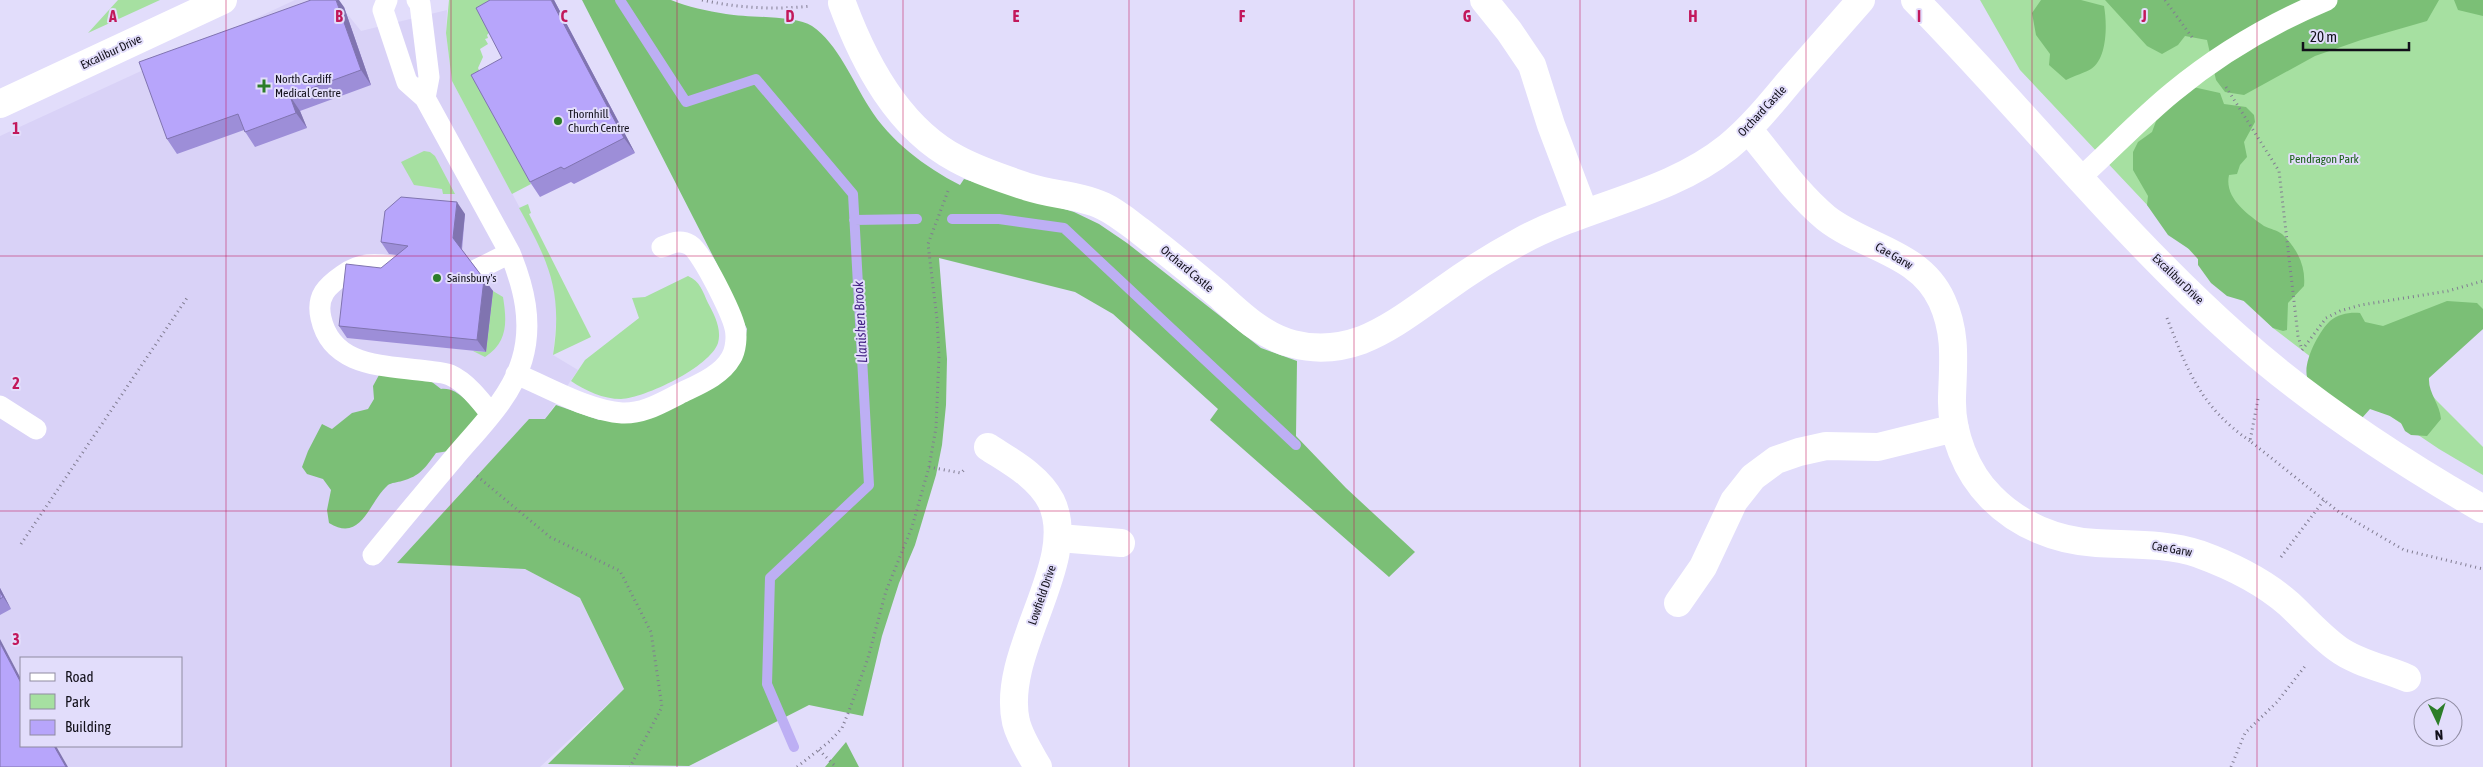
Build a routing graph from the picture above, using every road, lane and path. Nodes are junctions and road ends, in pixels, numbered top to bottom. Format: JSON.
{"nodes":[{"id":1,"x":223,"y":0,"type":"edge"},
{"id":2,"x":387,"y":0,"type":"edge"},
{"id":3,"x":417,"y":0,"type":"edge"},
{"id":4,"x":702,"y":0,"type":"edge"},
{"id":5,"x":1484,"y":0,"type":"edge"},
{"id":6,"x":1861,"y":0,"type":"edge"},
{"id":7,"x":1915,"y":0,"type":"edge"},
{"id":8,"x":2165,"y":0,"type":"edge"},
{"id":9,"x":2327,"y":0,"type":"edge"},
{"id":10,"x":842,"y":3,"type":"joint"},
{"id":11,"x":2211,"y":64,"type":"junction"},
{"id":12,"x":425,"y":98,"type":"junction"},
{"id":13,"x":0,"y":104,"type":"edge"},
{"id":14,"x":1748,"y":129,"type":"junction"},
{"id":15,"x":956,"y":159,"type":"junction"},
{"id":16,"x":2080,"y":178,"type":"junction"},
{"id":17,"x":1584,"y":212,"type":"junction"},
{"id":18,"x":662,"y":247,"type":"dead end"},
{"id":19,"x":510,"y":253,"type":"junction"},
{"id":20,"x":405,"y":267,"type":"edge"},
{"id":21,"x":476,"y":270,"type":"edge"},
{"id":22,"x":2483,"y":281,"type":"edge"},
{"id":23,"x":187,"y":298,"type":"dead end"},
{"id":24,"x":2165,"y":314,"type":"dead end"},
{"id":25,"x":516,"y":374,"type":"junction"},
{"id":26,"x":2258,"y":399,"type":"dead end"},
{"id":27,"x":0,"y":406,"type":"edge"},
{"id":28,"x":491,"y":414,"type":"junction"},
{"id":29,"x":1954,"y":428,"type":"junction"},
{"id":30,"x":36,"y":429,"type":"dead end"},
{"id":31,"x":2250,"y":441,"type":"junction"},
{"id":32,"x":988,"y":447,"type":"dead end"},
{"id":33,"x":473,"y":472,"type":"dead end"},
{"id":34,"x":2324,"y":500,"type":"junction"},
{"id":35,"x":2483,"y":509,"type":"edge"},
{"id":36,"x":1059,"y":538,"type":"junction"},
{"id":37,"x":1121,"y":543,"type":"dead end"},
{"id":38,"x":21,"y":544,"type":"dead end"},
{"id":39,"x":373,"y":555,"type":"dead end"},
{"id":40,"x":2483,"y":569,"type":"edge"},
{"id":41,"x":2261,"y":583,"type":"junction"},
{"id":42,"x":1678,"y":603,"type":"dead end"},
{"id":43,"x":2326,"y":640,"type":"junction"},
{"id":44,"x":2407,"y":678,"type":"dead end"},
{"id":45,"x":819,"y":750,"type":"junction"},
{"id":46,"x":630,"y":767,"type":"edge"},
{"id":47,"x":796,"y":767,"type":"edge"},
{"id":48,"x":836,"y":767,"type":"edge"},
{"id":49,"x":1038,"y":767,"type":"edge"},
{"id":50,"x":2230,"y":767,"type":"edge"}],
"edges":[{"from":1,"to":13,"type":"street","name":"Excalibur Drive"},
{"from":2,"to":12,"type":"lane"},
{"from":3,"to":12,"type":"lane"},
{"from":4,"to":10,"type":"path"},
{"from":5,"to":17,"type":"street"},
{"from":6,"to":14,"type":"street","name":"Orchard Castle"},
{"from":7,"to":16,"type":"street","name":"Excalibur Drive"},
{"from":8,"to":11,"type":"path"},
{"from":9,"to":11,"type":"lane"},
{"from":10,"to":15,"type":"street","name":"Orchard Castle"},
{"from":11,"to":16,"type":"lane"},
{"from":11,"to":22,"type":"path"},
{"from":12,"to":19,"type":"lane"},
{"from":14,"to":17,"type":"street","name":"Orchard Castle"},
{"from":14,"to":29,"type":"street","name":"Cae Garw"},
{"from":15,"to":17,"type":"street","name":"Orchard Castle"},
{"from":15,"to":45,"type":"path"},
{"from":16,"to":35,"type":"street","name":"Excalibur Drive"},
{"from":18,"to":25,"type":"lane"},
{"from":19,"to":21,"type":"lane"},
{"from":19,"to":25,"type":"lane"},
{"from":20,"to":28,"type":"lane"},
{"from":23,"to":38,"type":"path"},
{"from":24,"to":31,"type":"path"},
{"from":25,"to":28,"type":"lane"},
{"from":26,"to":31,"type":"path"},
{"from":27,"to":30,"type":"lane"},
{"from":28,"to":39,"type":"lane"},
{"from":29,"to":41,"type":"street","name":"Cae Garw"},
{"from":29,"to":42,"type":"street"},
{"from":31,"to":34,"type":"path"},
{"from":32,"to":36,"type":"street","name":"Lowfield Drive"},
{"from":33,"to":46,"type":"path"},
{"from":34,"to":40,"type":"path"},
{"from":34,"to":41,"type":"path"},
{"from":36,"to":37,"type":"street"},
{"from":36,"to":49,"type":"street","name":"Lowfield Drive"},
{"from":41,"to":43,"type":"street","name":"Cae Garw"},
{"from":43,"to":44,"type":"street","name":"Cae Garw"},
{"from":43,"to":50,"type":"path"},
{"from":45,"to":47,"type":"path"},
{"from":45,"to":48,"type":"path"}]}
